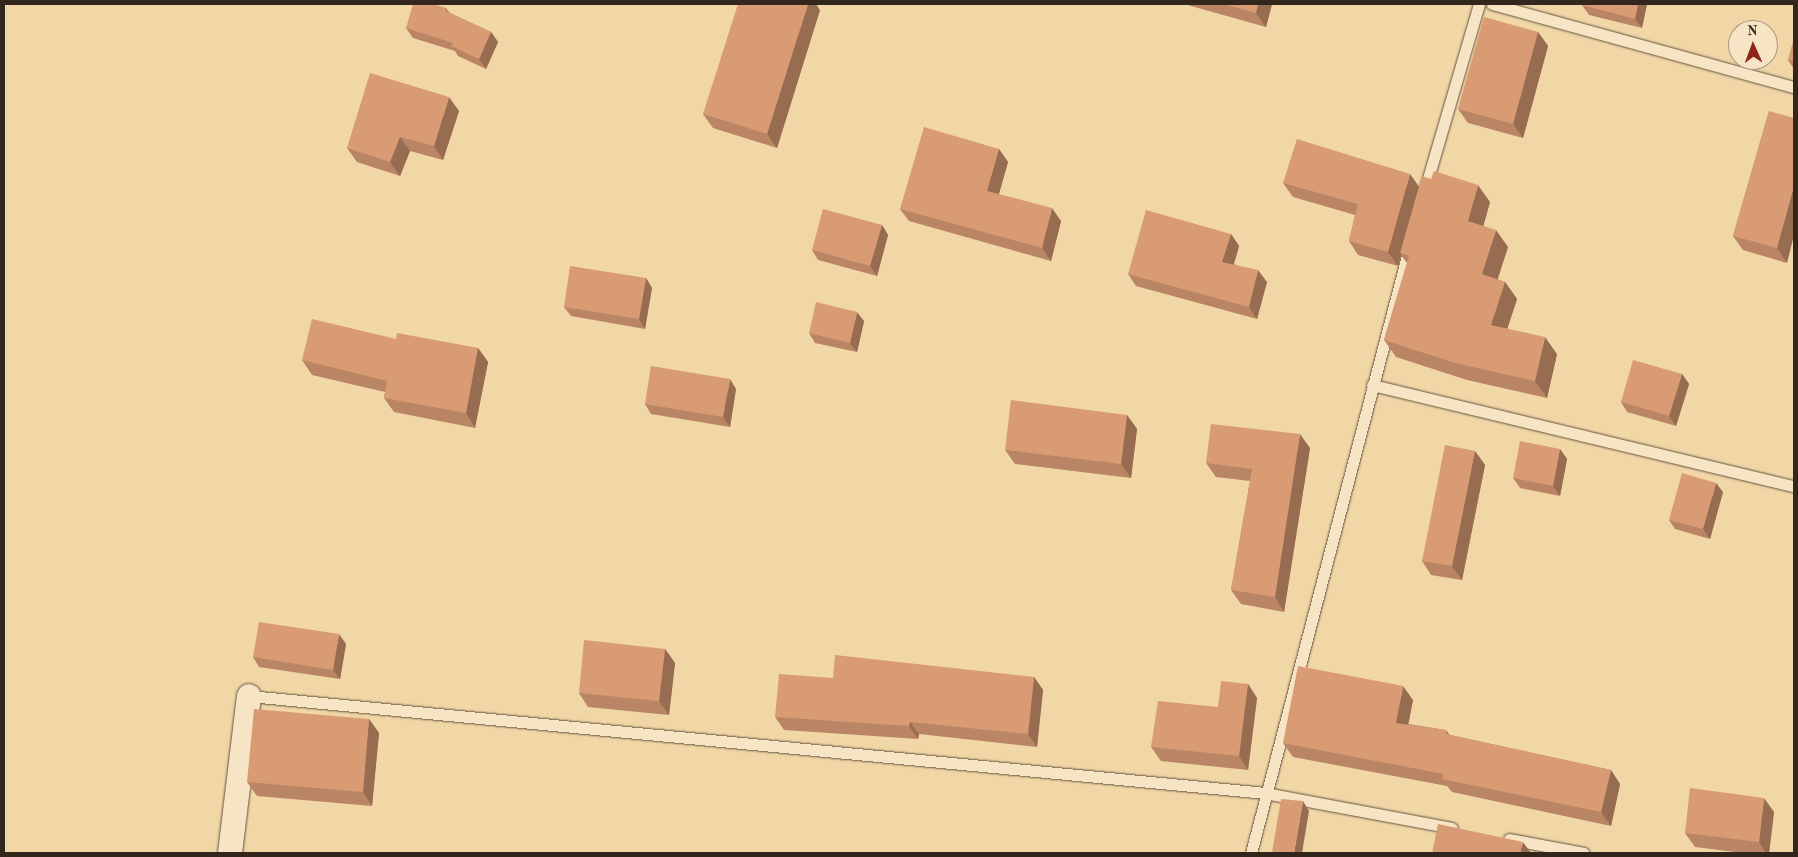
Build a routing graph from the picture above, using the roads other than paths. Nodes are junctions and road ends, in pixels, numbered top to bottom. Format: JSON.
{"nodes":[{"id":1,"x":1479,"y":4,"type":"edge"},
{"id":2,"x":1492,"y":4,"type":"edge"},
{"id":3,"x":1794,"y":87,"type":"edge"},
{"id":4,"x":1420,"y":206,"type":"edge"},
{"id":5,"x":1413,"y":234,"type":"edge"},
{"id":6,"x":1372,"y":385,"type":"junction"},
{"id":7,"x":1794,"y":486,"type":"edge"},
{"id":8,"x":249,"y":696,"type":"joint"},
{"id":9,"x":1264,"y":793,"type":"junction"},
{"id":10,"x":1468,"y":832,"type":"edge"},
{"id":11,"x":1497,"y":837,"type":"edge"},
{"id":12,"x":230,"y":853,"type":"edge"},
{"id":13,"x":1251,"y":853,"type":"edge"},
{"id":14,"x":1584,"y":853,"type":"edge"}],
"edges":[{"from":1,"to":4,"type":"lane"},
{"from":2,"to":3,"type":"lane"},
{"from":5,"to":6,"type":"lane"},
{"from":6,"to":7,"type":"lane"},
{"from":6,"to":9,"type":"lane"},
{"from":8,"to":9,"type":"lane"},
{"from":8,"to":12,"type":"street"},
{"from":9,"to":10,"type":"lane"},
{"from":9,"to":13,"type":"lane"},
{"from":11,"to":14,"type":"lane"}]}
